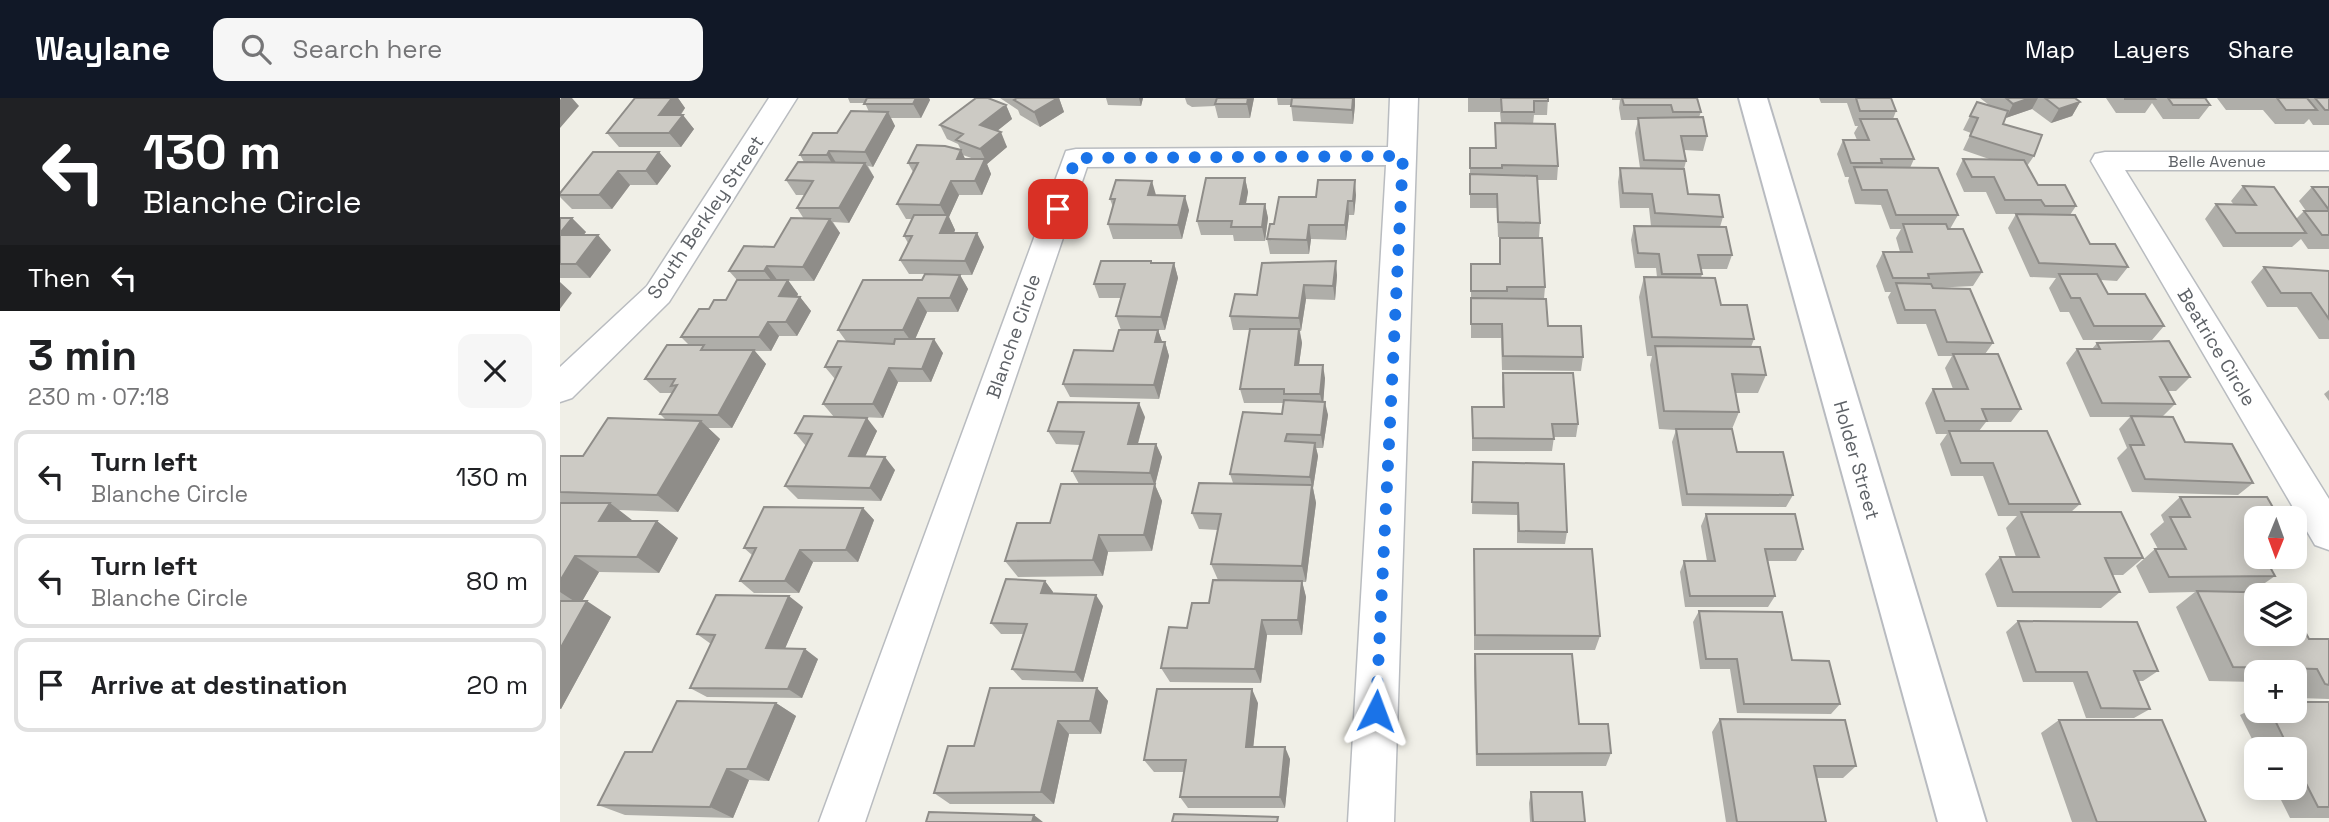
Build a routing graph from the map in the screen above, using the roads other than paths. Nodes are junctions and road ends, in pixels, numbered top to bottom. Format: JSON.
{"nodes":[{"id":1,"x":783,"y":98,"type":"edge"},
{"id":2,"x":1404,"y":98,"type":"edge"},
{"id":3,"x":1753,"y":98,"type":"edge"},
{"id":4,"x":1403,"y":156,"type":"junction"},
{"id":5,"x":2105,"y":161,"type":"joint"},
{"id":6,"x":2329,"y":161,"type":"edge"},
{"id":7,"x":560,"y":388,"type":"edge"},
{"id":8,"x":2329,"y":533,"type":"edge"},
{"id":9,"x":842,"y":822,"type":"edge"},
{"id":10,"x":1371,"y":822,"type":"edge"},
{"id":11,"x":1962,"y":822,"type":"edge"}],
"edges":[{"from":1,"to":7,"type":"street","name":"South Berkley Street"},
{"from":2,"to":4,"type":"street"},
{"from":3,"to":11,"type":"street","name":"Holder Street"},
{"from":4,"to":9,"type":"street","name":"Blanche Circle"},
{"from":4,"to":10,"type":"street"},
{"from":5,"to":6,"type":"street","name":"Belle Avenue"},
{"from":5,"to":8,"type":"street","name":"Beatrice Circle"}]}
